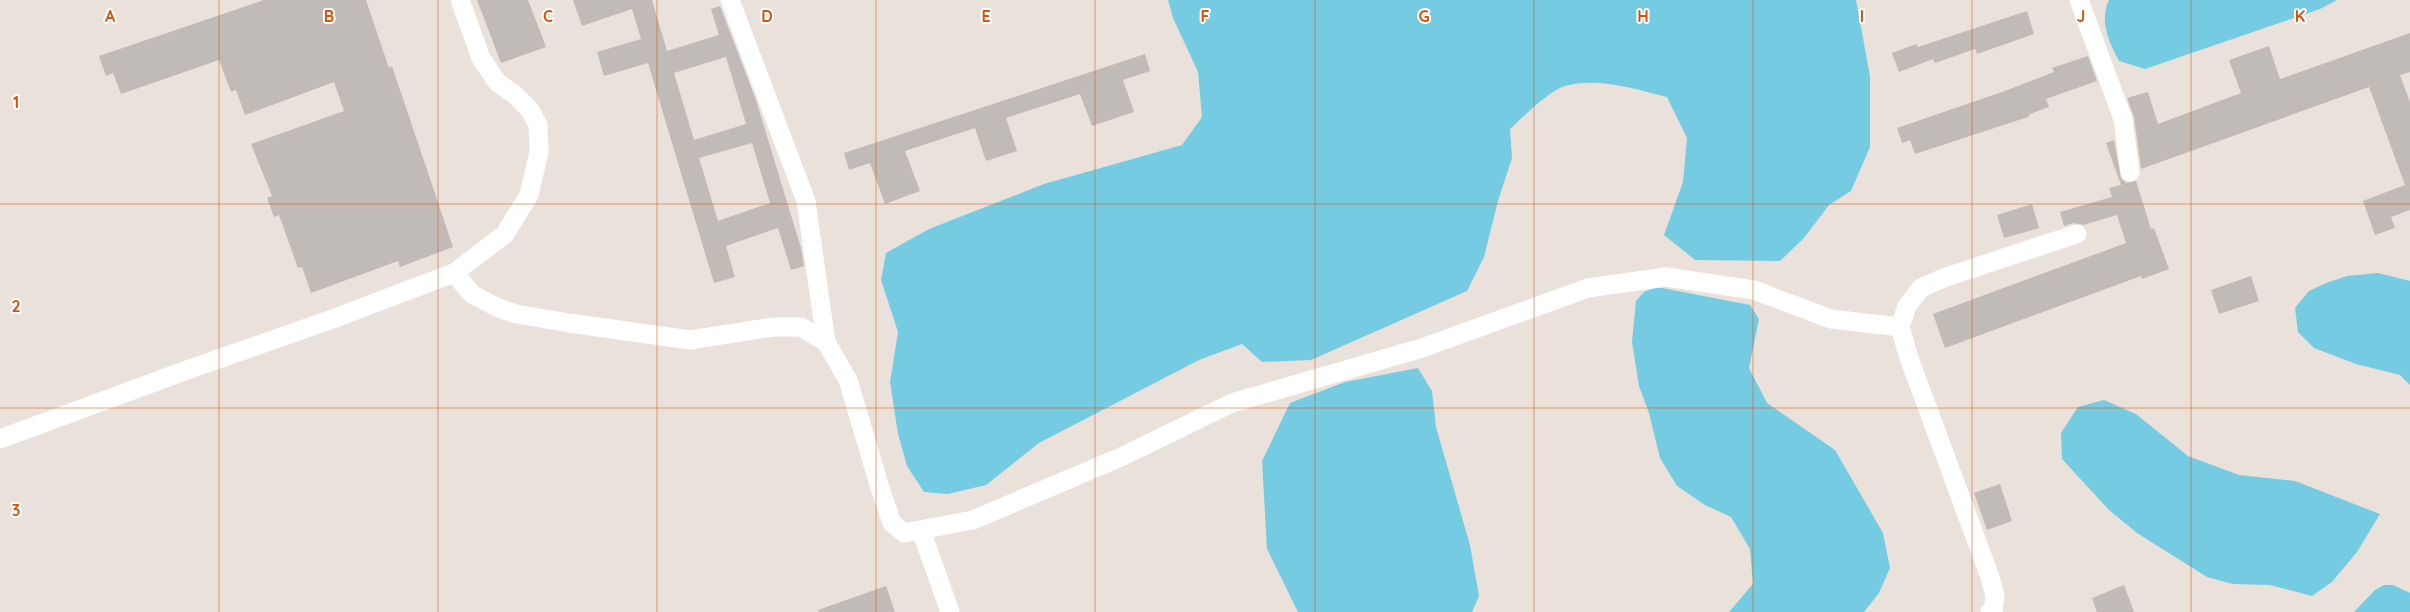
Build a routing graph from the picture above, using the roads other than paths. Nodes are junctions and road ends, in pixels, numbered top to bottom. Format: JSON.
{"nodes":[{"id":1,"x":460,"y":0,"type":"edge"},
{"id":2,"x":730,"y":0,"type":"edge"},
{"id":3,"x":2079,"y":0,"type":"edge"},
{"id":4,"x":2130,"y":172,"type":"dead end"},
{"id":5,"x":2077,"y":234,"type":"dead end"},
{"id":6,"x":454,"y":273,"type":"junction"},
{"id":7,"x":1900,"y":327,"type":"junction"},
{"id":8,"x":826,"y":342,"type":"junction"},
{"id":9,"x":0,"y":439,"type":"edge"},
{"id":10,"x":921,"y":530,"type":"junction"},
{"id":11,"x":950,"y":612,"type":"edge"},
{"id":12,"x":1990,"y":612,"type":"edge"}],
"edges":[{"from":1,"to":6,"type":"street"},
{"from":2,"to":8,"type":"street"},
{"from":3,"to":4,"type":"street"},
{"from":5,"to":7,"type":"street"},
{"from":6,"to":8,"type":"street"},
{"from":6,"to":9,"type":"street"},
{"from":7,"to":10,"type":"street"},
{"from":7,"to":12,"type":"street"},
{"from":8,"to":10,"type":"street"},
{"from":10,"to":11,"type":"street"}]}
